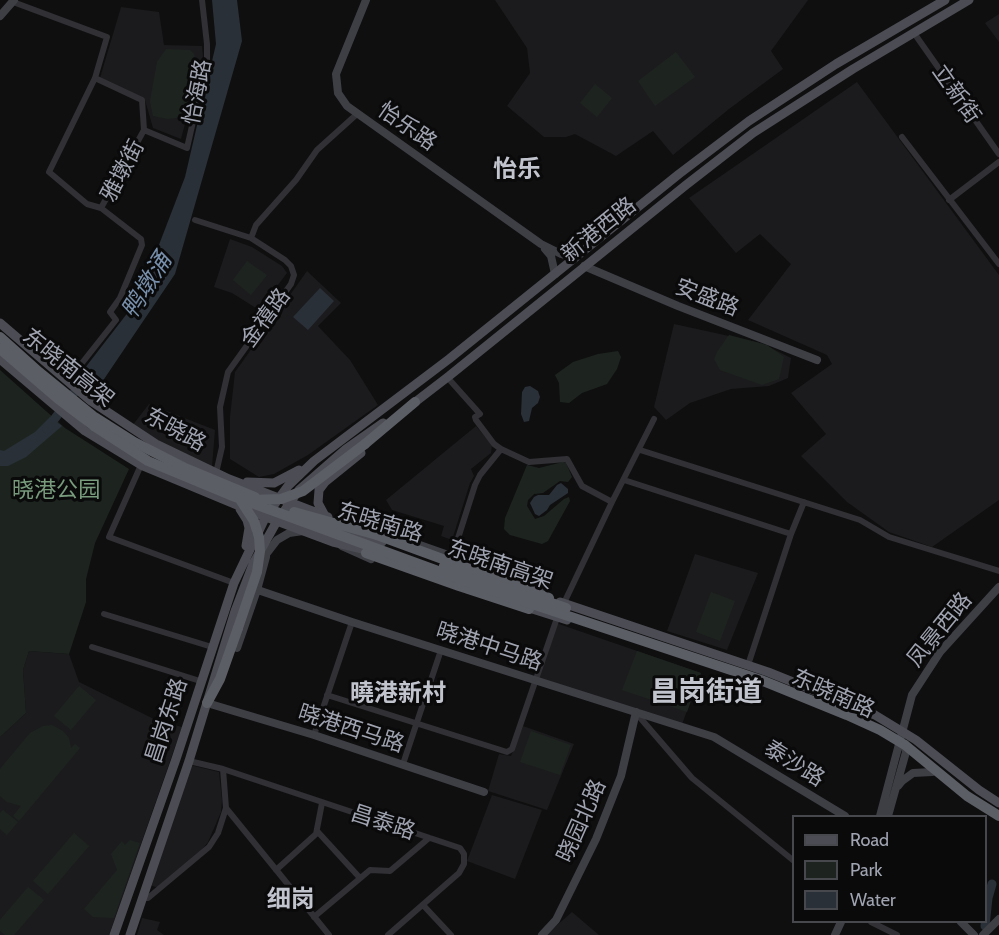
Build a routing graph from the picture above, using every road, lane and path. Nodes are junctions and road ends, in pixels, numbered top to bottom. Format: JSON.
{"nodes":[{"id":1,"x":202,"y":0,"type":"edge"},
{"id":2,"x":366,"y":0,"type":"edge"},
{"id":3,"x":945,"y":0,"type":"edge"},
{"id":4,"x":969,"y":0,"type":"edge"},
{"id":5,"x":13,"y":1,"type":"edge"},
{"id":6,"x":0,"y":16,"type":"edge"},
{"id":7,"x":914,"y":33,"type":"junction"},
{"id":8,"x":95,"y":78,"type":"junction"},
{"id":9,"x":357,"y":114,"type":"junction"},
{"id":10,"x":144,"y":130,"type":"junction"},
{"id":11,"x":902,"y":137,"type":"dead end"},
{"id":12,"x":999,"y":154,"type":"edge"},
{"id":13,"x":999,"y":162,"type":"edge"},
{"id":14,"x":949,"y":200,"type":"junction"},
{"id":15,"x":101,"y":208,"type":"junction"},
{"id":16,"x":195,"y":220,"type":"dead end"},
{"id":17,"x":250,"y":238,"type":"junction"},
{"id":18,"x":541,"y":244,"type":"junction"},
{"id":19,"x":575,"y":258,"type":"junction"},
{"id":20,"x":999,"y":264,"type":"edge"},
{"id":21,"x":584,"y":266,"type":"junction"},
{"id":22,"x":555,"y":274,"type":"junction"},
{"id":23,"x":0,"y":323,"type":"edge"},
{"id":24,"x":0,"y":329,"type":"edge"},
{"id":25,"x":0,"y":337,"type":"edge"},
{"id":26,"x":0,"y":350,"type":"edge"},
{"id":27,"x":0,"y":359,"type":"edge"},
{"id":28,"x":817,"y":360,"type":"dead end"},
{"id":29,"x":447,"y":377,"type":"junction"},
{"id":30,"x":69,"y":383,"type":"junction"},
{"id":31,"x":54,"y":401,"type":"junction"},
{"id":32,"x":415,"y":402,"type":"junction"},
{"id":33,"x":73,"y":416,"type":"junction"},
{"id":34,"x":654,"y":419,"type":"dead end"},
{"id":35,"x":501,"y":448,"type":"junction"},
{"id":36,"x":640,"y":450,"type":"junction"},
{"id":37,"x":155,"y":453,"type":"junction"},
{"id":38,"x":314,"y":461,"type":"junction"},
{"id":39,"x":141,"y":465,"type":"junction"},
{"id":40,"x":183,"y":467,"type":"junction"},
{"id":41,"x":216,"y":473,"type":"junction"},
{"id":42,"x":229,"y":479,"type":"junction"},
{"id":43,"x":294,"y":480,"type":"junction"},
{"id":44,"x":624,"y":480,"type":"junction"},
{"id":45,"x":302,"y":487,"type":"junction"},
{"id":46,"x":229,"y":499,"type":"junction"},
{"id":47,"x":612,"y":502,"type":"junction"},
{"id":48,"x":804,"y":502,"type":"junction"},
{"id":49,"x":284,"y":510,"type":"junction"},
{"id":50,"x":326,"y":516,"type":"junction"},
{"id":51,"x":265,"y":518,"type":"junction"},
{"id":52,"x":355,"y":526,"type":"junction"},
{"id":53,"x":305,"y":531,"type":"junction"},
{"id":54,"x":791,"y":534,"type":"junction"},
{"id":55,"x":368,"y":538,"type":"junction"},
{"id":56,"x":379,"y":541,"type":"junction"},
{"id":57,"x":333,"y":542,"type":"junction"},
{"id":58,"x":268,"y":549,"type":"junction"},
{"id":59,"x":364,"y":550,"type":"junction"},
{"id":60,"x":452,"y":557,"type":"junction"},
{"id":61,"x":241,"y":564,"type":"junction"},
{"id":62,"x":999,"y":571,"type":"edge"},
{"id":63,"x":234,"y":583,"type":"junction"},
{"id":64,"x":244,"y":586,"type":"junction"},
{"id":65,"x":999,"y":587,"type":"edge"},
{"id":66,"x":257,"y":590,"type":"junction"},
{"id":67,"x":559,"y":602,"type":"junction"},
{"id":68,"x":529,"y":609,"type":"junction"},
{"id":69,"x":104,"y":614,"type":"dead end"},
{"id":70,"x":557,"y":618,"type":"junction"},
{"id":71,"x":352,"y":622,"type":"junction"},
{"id":72,"x":92,"y":647,"type":"dead end"},
{"id":73,"x":212,"y":647,"type":"junction"},
{"id":74,"x":441,"y":650,"type":"junction"},
{"id":75,"x":748,"y":665,"type":"junction"},
{"id":76,"x":200,"y":681,"type":"junction"},
{"id":77,"x":537,"y":681,"type":"junction"},
{"id":78,"x":327,"y":695,"type":"junction"},
{"id":79,"x":207,"y":703,"type":"junction"},
{"id":80,"x":636,"y":712,"type":"junction"},
{"id":81,"x":417,"y":722,"type":"junction"},
{"id":82,"x":904,"y":731,"type":"junction"},
{"id":83,"x":314,"y":735,"type":"junction"},
{"id":84,"x":724,"y":741,"type":"joint"},
{"id":85,"x":902,"y":749,"type":"junction"},
{"id":86,"x":189,"y":761,"type":"junction"},
{"id":87,"x":403,"y":764,"type":"junction"},
{"id":88,"x":223,"y":769,"type":"junction"},
{"id":89,"x":932,"y":772,"type":"junction"},
{"id":90,"x":896,"y":789,"type":"junction"},
{"id":91,"x":484,"y":792,"type":"dead end"},
{"id":92,"x":322,"y":803,"type":"junction"},
{"id":93,"x":999,"y":803,"type":"edge"},
{"id":94,"x":226,"y":807,"type":"junction"},
{"id":95,"x":999,"y":809,"type":"edge"},
{"id":96,"x":843,"y":815,"type":"edge"},
{"id":97,"x":880,"y":815,"type":"edge"},
{"id":98,"x":888,"y":815,"type":"edge"},
{"id":99,"x":999,"y":816,"type":"edge"},
{"id":100,"x":999,"y":821,"type":"edge"},
{"id":101,"x":316,"y":831,"type":"junction"},
{"id":102,"x":429,"y":838,"type":"junction"},
{"id":103,"x":792,"y":859,"type":"edge"},
{"id":104,"x":276,"y":870,"type":"junction"},
{"id":105,"x":360,"y":878,"type":"junction"},
{"id":106,"x":143,"y":898,"type":"junction"},
{"id":107,"x":423,"y":905,"type":"junction"},
{"id":108,"x":314,"y":917,"type":"junction"},
{"id":109,"x":999,"y":919,"type":"edge"},
{"id":110,"x":875,"y":923,"type":"edge"},
{"id":111,"x":963,"y":923,"type":"edge"},
{"id":112,"x":114,"y":935,"type":"edge"},
{"id":113,"x":130,"y":935,"type":"edge"},
{"id":114,"x":329,"y":935,"type":"edge"},
{"id":115,"x":388,"y":935,"type":"edge"},
{"id":116,"x":451,"y":935,"type":"edge"},
{"id":117,"x":542,"y":935,"type":"edge"},
{"id":118,"x":897,"y":935,"type":"edge"},
{"id":119,"x":974,"y":935,"type":"edge"},
{"id":120,"x":982,"y":935,"type":"edge"}],
"edges":[{"from":1,"to":10,"type":"street","name":"怡海路"},
{"from":2,"to":9,"type":"street","name":"怡乐路"},
{"from":3,"to":19,"type":"main road","name":"新港西路"},
{"from":4,"to":7,"type":"main road","name":"新港西路"},
{"from":5,"to":6,"type":"street"},
{"from":5,"to":8,"type":"street"},
{"from":7,"to":12,"type":"street","name":"立新街"},
{"from":7,"to":21,"type":"main road","name":"新港西路"},
{"from":8,"to":10,"type":"street"},
{"from":8,"to":15,"type":"street"},
{"from":9,"to":17,"type":"street"},
{"from":9,"to":18,"type":"street","name":"怡乐路"},
{"from":10,"to":15,"type":"street","name":"雅墩街"},
{"from":11,"to":14,"type":"street"},
{"from":13,"to":14,"type":"street"},
{"from":14,"to":20,"type":"street"},
{"from":15,"to":30,"type":"street","name":"雅墩街"},
{"from":16,"to":17,"type":"street"},
{"from":17,"to":41,"type":"street","name":"金禧路"},
{"from":18,"to":19,"type":"street","name":"怡乐路"},
{"from":18,"to":22,"type":"street"},
{"from":19,"to":22,"type":"main road","name":"新港西路"},
{"from":21,"to":28,"type":"street","name":"安盛路"},
{"from":21,"to":29,"type":"main road","name":"新港西路"},
{"from":22,"to":38,"type":"main road","name":"新港西路"},
{"from":23,"to":30,"type":"main road","name":"东晓路"},
{"from":24,"to":37,"type":"highway"},
{"from":25,"to":37,"type":"highway","name":"东晓南高架"},
{"from":26,"to":31,"type":"highway","name":"东晓南高架"},
{"from":27,"to":31,"type":"main road"},
{"from":29,"to":32,"type":"main road","name":"新港西路"},
{"from":29,"to":35,"type":"street"},
{"from":30,"to":41,"type":"main road","name":"东晓路"},
{"from":31,"to":33,"type":"highway","name":"东晓南高架"},
{"from":32,"to":45,"type":"main road","name":"新港西路"},
{"from":32,"to":46,"type":"highway","bridge":true},
{"from":32,"to":50,"type":"main road"},
{"from":33,"to":39,"type":"main road","name":"东晓路"},
{"from":33,"to":46,"type":"highway","name":"东晓南高架","bridge":true},
{"from":34,"to":36,"type":"street"},
{"from":35,"to":47,"type":"street"},
{"from":35,"to":60,"type":"street"},
{"from":36,"to":44,"type":"street"},
{"from":36,"to":48,"type":"street"},
{"from":37,"to":40,"type":"highway","name":"东晓南高架"},
{"from":38,"to":42,"type":"main road"},
{"from":38,"to":43,"type":"main road","name":"新港西路"},
{"from":39,"to":46,"type":"main road","name":"东晓路"},
{"from":39,"to":63,"type":"street"},
{"from":40,"to":49,"type":"highway","name":"东晓南高架","bridge":true},
{"from":40,"to":79,"type":"highway","bridge":true},
{"from":41,"to":42,"type":"main road","name":"东晓路"},
{"from":42,"to":46,"type":"street"},
{"from":42,"to":49,"type":"main road","name":"东晓路"},
{"from":43,"to":45,"type":"main road"},
{"from":43,"to":49,"type":"main road","name":"新港西路"},
{"from":44,"to":47,"type":"street"},
{"from":44,"to":54,"type":"street"},
{"from":45,"to":49,"type":"main road","name":"新港西路"},
{"from":46,"to":49,"type":"highway","name":"东晓南高架","bridge":true},
{"from":46,"to":51,"type":"main road","name":"东晓路"},
{"from":46,"to":61,"type":"main road"},
{"from":47,"to":67,"type":"street"},
{"from":48,"to":54,"type":"street"},
{"from":48,"to":62,"type":"street"},
{"from":49,"to":50,"type":"main road","name":"东晓南路"},
{"from":49,"to":51,"type":"main road","name":"东晓路"},
{"from":49,"to":51,"type":"main road","name":"新港西路"},
{"from":49,"to":53,"type":"main road","name":"东晓南路"},
{"from":49,"to":55,"type":"main road","name":"东晓南路"},
{"from":49,"to":58,"type":"street"},
{"from":49,"to":64,"type":"main road","name":"昌岗东路"},
{"from":49,"to":67,"type":"highway","bridge":true},
{"from":49,"to":68,"type":"highway","bridge":true},
{"from":49,"to":95,"type":"highway","name":"东晓南高架","bridge":true},
{"from":49,"to":99,"type":"highway","name":"东晓南高架","bridge":true},
{"from":50,"to":52,"type":"main road","name":"东晓南路"},
{"from":51,"to":61,"type":"main road","name":"昌岗东路"},
{"from":52,"to":56,"type":"main road"},
{"from":52,"to":60,"type":"street","name":"东晓南路"},
{"from":53,"to":57,"type":"main road","name":"东晓南路"},
{"from":53,"to":58,"type":"street"},
{"from":54,"to":75,"type":"street"},
{"from":55,"to":56,"type":"main road","name":"东晓南路"},
{"from":55,"to":59,"type":"street"},
{"from":56,"to":67,"type":"main road","name":"东晓南路"},
{"from":57,"to":59,"type":"main road","name":"东晓南路"},
{"from":57,"to":68,"type":"street","name":"东晓南路"},
{"from":58,"to":64,"type":"street"},
{"from":58,"to":66,"type":"street"},
{"from":59,"to":68,"type":"main road","name":"东晓南路"},
{"from":60,"to":67,"type":"street","name":"东晓南路"},
{"from":61,"to":63,"type":"main road","name":"昌岗东路"},
{"from":63,"to":73,"type":"main road","name":"昌岗东路"},
{"from":64,"to":66,"type":"street","name":"晓港中马路"},
{"from":64,"to":79,"type":"main road","name":"昌岗东路"},
{"from":65,"to":82,"type":"street","name":"凤景西路"},
{"from":66,"to":71,"type":"street","name":"晓港中马路"},
{"from":66,"to":79,"type":"street"},
{"from":67,"to":75,"type":"main road","name":"东晓南路"},
{"from":68,"to":70,"type":"main road","name":"东晓南路"},
{"from":69,"to":73,"type":"street"},
{"from":70,"to":77,"type":"street"},
{"from":70,"to":85,"type":"main road","name":"东晓南路"},
{"from":71,"to":74,"type":"street","name":"晓港中马路"},
{"from":71,"to":78,"type":"street"},
{"from":72,"to":76,"type":"street"},
{"from":73,"to":76,"type":"main road","name":"昌岗东路"},
{"from":74,"to":77,"type":"street","name":"晓港中马路"},
{"from":74,"to":81,"type":"street"},
{"from":75,"to":82,"type":"main road","name":"东晓南路"},
{"from":76,"to":112,"type":"main road","name":"昌岗东路"},
{"from":77,"to":80,"type":"street","name":"晓港中马路"},
{"from":77,"to":81,"type":"street"},
{"from":78,"to":81,"type":"street"},
{"from":78,"to":83,"type":"street"},
{"from":79,"to":83,"type":"street","name":"晓港西马路"},
{"from":79,"to":86,"type":"main road","name":"昌岗东路"},
{"from":80,"to":84,"type":"street","name":"晓港中马路"},
{"from":80,"to":103,"type":"street"},
{"from":80,"to":117,"type":"street","name":"晓园北路"},
{"from":81,"to":87,"type":"street"},
{"from":82,"to":85,"type":"street","name":"凤景西路"},
{"from":82,"to":93,"type":"main road","name":"东晓南路"},
{"from":83,"to":87,"type":"street","name":"晓港西马路"},
{"from":84,"to":96,"type":"street","name":"泰沙路"},
{"from":85,"to":89,"type":"main road","name":"东晓南路"},
{"from":85,"to":90,"type":"street"},
{"from":85,"to":97,"type":"street"},
{"from":86,"to":88,"type":"street","name":"昌泰路"},
{"from":86,"to":106,"type":"main road","name":"昌岗东路"},
{"from":87,"to":91,"type":"street","name":"晓港西马路"},
{"from":88,"to":92,"type":"street","name":"昌泰路"},
{"from":88,"to":94,"type":"street"},
{"from":89,"to":90,"type":"street"},
{"from":89,"to":100,"type":"main road","name":"东晓南路"},
{"from":90,"to":98,"type":"street"},
{"from":92,"to":101,"type":"street"},
{"from":92,"to":102,"type":"street","name":"昌泰路"},
{"from":94,"to":104,"type":"street"},
{"from":94,"to":106,"type":"street"},
{"from":101,"to":104,"type":"street"},
{"from":101,"to":105,"type":"street"},
{"from":102,"to":105,"type":"street"},
{"from":102,"to":107,"type":"street","name":"昌泰路"},
{"from":104,"to":108,"type":"street"},
{"from":105,"to":108,"type":"street"},
{"from":106,"to":113,"type":"main road","name":"昌岗东路"},
{"from":107,"to":115,"type":"street","name":"昌泰路"},
{"from":107,"to":116,"type":"street"},
{"from":108,"to":114,"type":"street"},
{"from":109,"to":120,"type":"street"},
{"from":110,"to":118,"type":"street"},
{"from":111,"to":119,"type":"street"}]}
